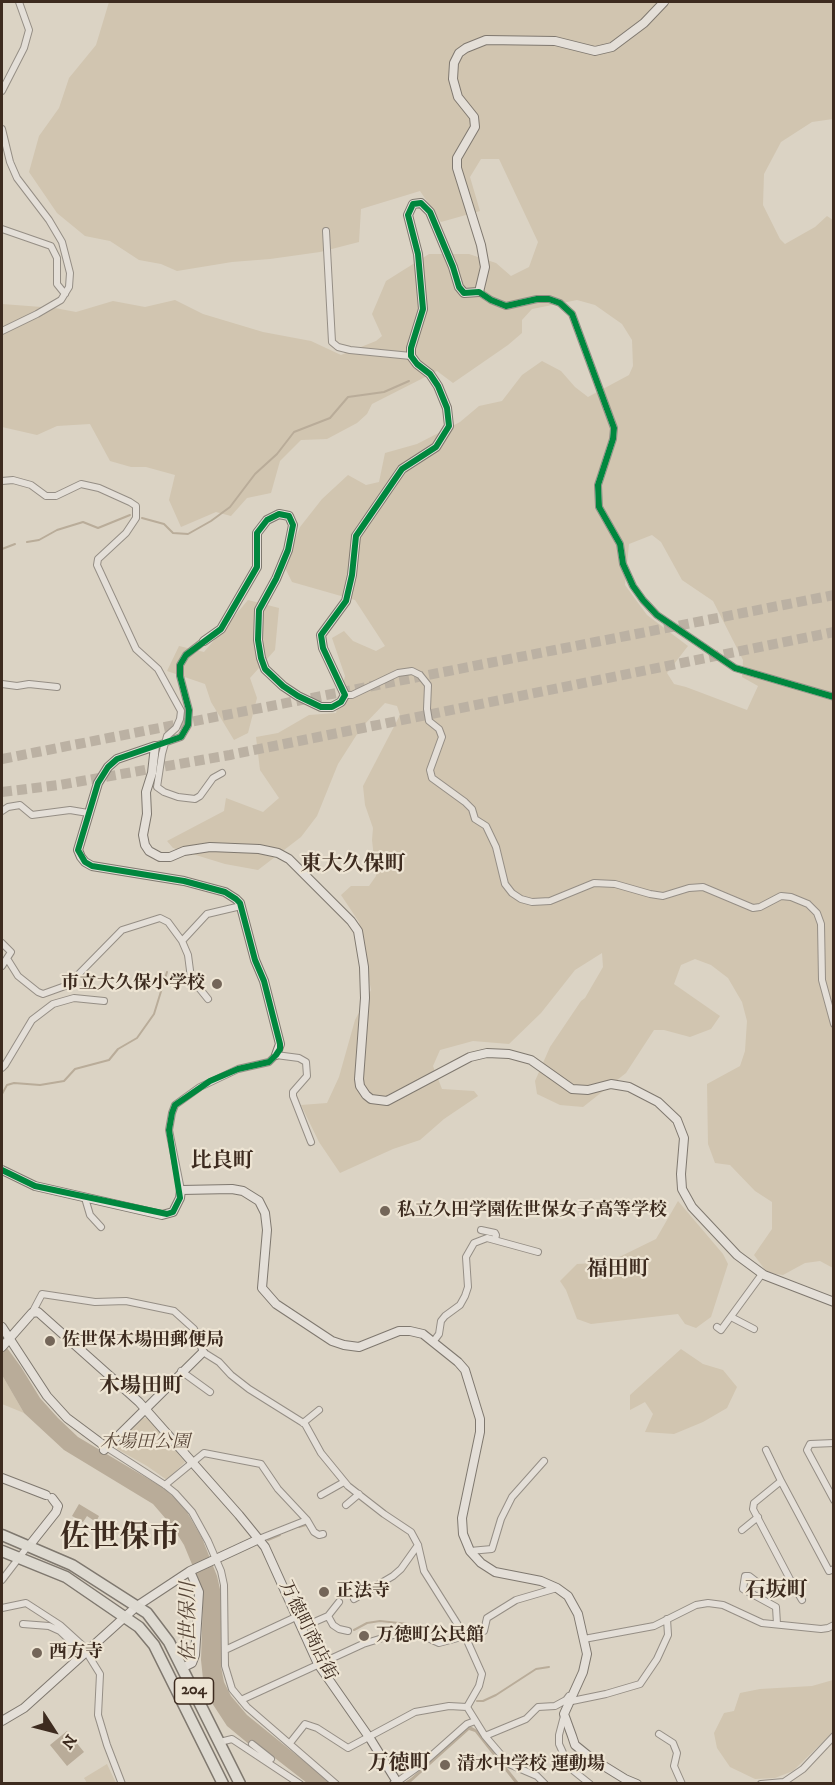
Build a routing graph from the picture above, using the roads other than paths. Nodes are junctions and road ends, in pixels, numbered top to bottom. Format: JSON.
{"nodes":[{"id":1,"x":19,"y":2,"type":"edge"},
{"id":2,"x":664,"y":2,"type":"edge"},
{"id":3,"x":2,"y":91,"type":"edge"},
{"id":4,"x":2,"y":129,"type":"edge"},
{"id":5,"x":2,"y":229,"type":"edge"},
{"id":6,"x":327,"y":231,"type":"dead end"},
{"id":7,"x":479,"y":292,"type":"junction"},
{"id":8,"x":65,"y":294,"type":"junction"},
{"id":9,"x":2,"y":331,"type":"edge"},
{"id":10,"x":411,"y":356,"type":"junction"},
{"id":11,"x":2,"y":481,"type":"edge"},
{"id":12,"x":204,"y":641,"type":"joint"},
{"id":13,"x":2,"y":684,"type":"edge"},
{"id":14,"x":57,"y":687,"type":"dead end"},
{"id":15,"x":345,"y":695,"type":"junction"},
{"id":16,"x":834,"y":697,"type":"edge"},
{"id":17,"x":165,"y":742,"type":"junction"},
{"id":18,"x":155,"y":746,"type":"junction"},
{"id":19,"x":222,"y":773,"type":"dead end"},
{"id":20,"x":2,"y":811,"type":"edge"},
{"id":21,"x":88,"y":813,"type":"junction"},
{"id":22,"x":241,"y":906,"type":"junction"},
{"id":23,"x":182,"y":941,"type":"junction"},
{"id":24,"x":2,"y":943,"type":"edge"},
{"id":25,"x":8,"y":960,"type":"junction"},
{"id":26,"x":2,"y":966,"type":"edge"},
{"id":27,"x":207,"y":999,"type":"dead end"},
{"id":28,"x":104,"y":1001,"type":"dead end"},
{"id":29,"x":834,"y":1024,"type":"edge"},
{"id":30,"x":276,"y":1055,"type":"junction"},
{"id":31,"x":2,"y":1068,"type":"edge"},
{"id":32,"x":311,"y":1142,"type":"dead end"},
{"id":33,"x":2,"y":1170,"type":"edge"},
{"id":34,"x":181,"y":1190,"type":"junction"},
{"id":35,"x":85,"y":1198,"type":"junction"},
{"id":36,"x":101,"y":1227,"type":"dead end"},
{"id":37,"x":481,"y":1230,"type":"dead end"},
{"id":38,"x":495,"y":1240,"type":"junction"},
{"id":39,"x":538,"y":1252,"type":"dead end"},
{"id":40,"x":762,"y":1274,"type":"junction"},
{"id":41,"x":834,"y":1302,"type":"edge"},
{"id":42,"x":32,"y":1312,"type":"junction"},
{"id":43,"x":731,"y":1317,"type":"junction"},
{"id":44,"x":2,"y":1327,"type":"edge"},
{"id":45,"x":717,"y":1327,"type":"dead end"},
{"id":46,"x":754,"y":1329,"type":"dead end"},
{"id":47,"x":6,"y":1342,"type":"edge"},
{"id":48,"x":433,"y":1342,"type":"junction"},
{"id":49,"x":203,"y":1352,"type":"junction"},
{"id":50,"x":181,"y":1371,"type":"junction"},
{"id":51,"x":210,"y":1392,"type":"dead end"},
{"id":52,"x":144,"y":1408,"type":"junction"},
{"id":53,"x":319,"y":1410,"type":"dead end"},
{"id":54,"x":303,"y":1423,"type":"junction"},
{"id":55,"x":834,"y":1443,"type":"edge"},
{"id":56,"x":105,"y":1448,"type":"junction"},
{"id":57,"x":766,"y":1450,"type":"dead end"},
{"id":58,"x":544,"y":1461,"type":"dead end"},
{"id":59,"x":192,"y":1462,"type":"junction"},
{"id":60,"x":2,"y":1478,"type":"edge"},
{"id":61,"x":781,"y":1481,"type":"junction"},
{"id":62,"x":344,"y":1482,"type":"junction"},
{"id":63,"x":165,"y":1485,"type":"junction"},
{"id":64,"x":359,"y":1494,"type":"junction"},
{"id":65,"x":321,"y":1495,"type":"dead end"},
{"id":66,"x":834,"y":1500,"type":"edge"},
{"id":67,"x":346,"y":1505,"type":"dead end"},
{"id":68,"x":758,"y":1517,"type":"junction"},
{"id":69,"x":307,"y":1520,"type":"junction"},
{"id":70,"x":742,"y":1530,"type":"dead end"},
{"id":71,"x":322,"y":1534,"type":"dead end"},
{"id":72,"x":2,"y":1535,"type":"edge"},
{"id":73,"x":259,"y":1539,"type":"junction"},
{"id":74,"x":418,"y":1545,"type":"junction"},
{"id":75,"x":28,"y":1546,"type":"junction"},
{"id":76,"x":2,"y":1551,"type":"edge"},
{"id":77,"x":470,"y":1551,"type":"junction"},
{"id":78,"x":19,"y":1557,"type":"junction"},
{"id":79,"x":212,"y":1559,"type":"junction"},
{"id":80,"x":748,"y":1568,"type":"dead end"},
{"id":81,"x":834,"y":1569,"type":"edge"},
{"id":82,"x":192,"y":1570,"type":"junction"},
{"id":83,"x":746,"y":1576,"type":"junction"},
{"id":84,"x":2,"y":1580,"type":"edge"},
{"id":85,"x":793,"y":1585,"type":"junction"},
{"id":86,"x":557,"y":1588,"type":"junction"},
{"id":87,"x":354,"y":1599,"type":"dead end"},
{"id":88,"x":802,"y":1600,"type":"dead end"},
{"id":89,"x":339,"y":1602,"type":"dead end"},
{"id":90,"x":137,"y":1606,"type":"junction"},
{"id":91,"x":2,"y":1608,"type":"edge"},
{"id":92,"x":298,"y":1616,"type":"junction"},
{"id":93,"x":328,"y":1616,"type":"junction"},
{"id":94,"x":667,"y":1619,"type":"junction"},
{"id":95,"x":121,"y":1620,"type":"junction"},
{"id":96,"x":23,"y":1624,"type":"dead end"},
{"id":97,"x":777,"y":1624,"type":"junction"},
{"id":98,"x":834,"y":1625,"type":"edge"},
{"id":99,"x":303,"y":1627,"type":"junction"},
{"id":100,"x":348,"y":1631,"type":"dead end"},
{"id":101,"x":465,"y":1636,"type":"junction"},
{"id":102,"x":584,"y":1639,"type":"junction"},
{"id":103,"x":225,"y":1650,"type":"junction"},
{"id":104,"x":86,"y":1651,"type":"junction"},
{"id":105,"x":318,"y":1664,"type":"junction"},
{"id":106,"x":182,"y":1668,"type":"junction"},
{"id":107,"x":577,"y":1689,"type":"junction"},
{"id":108,"x":241,"y":1700,"type":"junction"},
{"id":109,"x":572,"y":1701,"type":"junction"},
{"id":110,"x":467,"y":1707,"type":"junction"},
{"id":111,"x":564,"y":1714,"type":"junction"},
{"id":112,"x":2,"y":1721,"type":"edge"},
{"id":113,"x":475,"y":1721,"type":"junction"},
{"id":114,"x":659,"y":1734,"type":"dead end"},
{"id":115,"x":485,"y":1736,"type":"junction"},
{"id":116,"x":834,"y":1736,"type":"edge"},
{"id":117,"x":369,"y":1737,"type":"junction"},
{"id":118,"x":219,"y":1742,"type":"junction"},
{"id":119,"x":290,"y":1743,"type":"junction"},
{"id":120,"x":252,"y":1744,"type":"dead end"},
{"id":121,"x":271,"y":1763,"type":"junction"},
{"id":122,"x":395,"y":1783,"type":"edge"},
{"id":123,"x":122,"y":1784,"type":"edge"},
{"id":124,"x":223,"y":1784,"type":"edge"},
{"id":125,"x":240,"y":1784,"type":"edge"},
{"id":126,"x":300,"y":1784,"type":"edge"},
{"id":127,"x":336,"y":1784,"type":"edge"},
{"id":128,"x":545,"y":1784,"type":"edge"},
{"id":129,"x":590,"y":1784,"type":"edge"},
{"id":130,"x":637,"y":1784,"type":"edge"},
{"id":131,"x":682,"y":1784,"type":"edge"},
{"id":132,"x":761,"y":1784,"type":"edge"}],
"edges":[{"from":1,"to":3,"type":"street"},
{"from":2,"to":7,"type":"street"},
{"from":4,"to":8,"type":"street"},
{"from":5,"to":8,"type":"street"},
{"from":6,"to":10,"type":"street"},
{"from":7,"to":10,"type":"street"},
{"from":7,"to":16,"type":"street"},
{"from":8,"to":9,"type":"street"},
{"from":10,"to":15,"type":"street"},
{"from":11,"to":17,"type":"street"},
{"from":12,"to":15,"type":"street"},
{"from":12,"to":17,"type":"street"},
{"from":13,"to":14,"type":"street"},
{"from":15,"to":29,"type":"street"},
{"from":17,"to":18,"type":"street"},
{"from":17,"to":19,"type":"street"},
{"from":18,"to":21,"type":"street"},
{"from":18,"to":40,"type":"street"},
{"from":20,"to":21,"type":"street"},
{"from":21,"to":22,"type":"street"},
{"from":22,"to":23,"type":"street"},
{"from":22,"to":30,"type":"street"},
{"from":23,"to":25,"type":"street"},
{"from":23,"to":27,"type":"street"},
{"from":24,"to":25,"type":"street"},
{"from":25,"to":26,"type":"street"},
{"from":28,"to":31,"type":"street"},
{"from":30,"to":32,"type":"street"},
{"from":30,"to":34,"type":"street"},
{"from":33,"to":35,"type":"street"},
{"from":34,"to":35,"type":"street"},
{"from":34,"to":48,"type":"street"},
{"from":35,"to":36,"type":"street"},
{"from":37,"to":38,"type":"street"},
{"from":38,"to":39,"type":"street"},
{"from":38,"to":48,"type":"street"},
{"from":40,"to":41,"type":"street"},
{"from":40,"to":43,"type":"street"},
{"from":42,"to":47,"type":"street"},
{"from":42,"to":49,"type":"street"},
{"from":42,"to":52,"type":"street","name":"万徳町商店街"},
{"from":43,"to":45,"type":"street"},
{"from":43,"to":46,"type":"street"},
{"from":44,"to":47,"type":"street"},
{"from":47,"to":56,"type":"street"},
{"from":48,"to":77,"type":"street"},
{"from":49,"to":50,"type":"street"},
{"from":49,"to":54,"type":"street"},
{"from":50,"to":51,"type":"street"},
{"from":50,"to":52,"type":"street"},
{"from":52,"to":56,"type":"street"},
{"from":52,"to":59,"type":"street","name":"万徳町商店街"},
{"from":53,"to":54,"type":"street"},
{"from":54,"to":62,"type":"street"},
{"from":55,"to":66,"type":"street"},
{"from":56,"to":63,"type":"street"},
{"from":57,"to":61,"type":"street"},
{"from":58,"to":77,"type":"street"},
{"from":59,"to":63,"type":"street"},
{"from":59,"to":69,"type":"street"},
{"from":59,"to":73,"type":"street","name":"万徳町商店街"},
{"from":60,"to":75,"type":"street"},
{"from":61,"to":68,"type":"street"},
{"from":61,"to":81,"type":"street"},
{"from":62,"to":64,"type":"street"},
{"from":62,"to":65,"type":"street"},
{"from":63,"to":79,"type":"street"},
{"from":64,"to":67,"type":"street"},
{"from":64,"to":74,"type":"street"},
{"from":68,"to":70,"type":"street"},
{"from":68,"to":85,"type":"street"},
{"from":69,"to":71,"type":"street"},
{"from":69,"to":73,"type":"street"},
{"from":72,"to":75,"type":"highway"},
{"from":73,"to":79,"type":"street"},
{"from":73,"to":92,"type":"street","name":"万徳町商店街"},
{"from":74,"to":87,"type":"street"},
{"from":74,"to":101,"type":"street"},
{"from":75,"to":78,"type":"street"},
{"from":75,"to":90,"type":"highway","number":"204"},
{"from":76,"to":78,"type":"highway"},
{"from":77,"to":86,"type":"street"},
{"from":78,"to":84,"type":"street"},
{"from":78,"to":95,"type":"highway","number":"204"},
{"from":79,"to":82,"type":"street"},
{"from":79,"to":103,"type":"street"},
{"from":80,"to":83,"type":"street"},
{"from":82,"to":90,"type":"street"},
{"from":82,"to":106,"type":"street"},
{"from":83,"to":85,"type":"street"},
{"from":83,"to":97,"type":"street"},
{"from":85,"to":88,"type":"street"},
{"from":86,"to":101,"type":"street"},
{"from":86,"to":102,"type":"street"},
{"from":89,"to":93,"type":"street"},
{"from":90,"to":95,"type":"street"},
{"from":90,"to":106,"type":"highway","number":"204"},
{"from":91,"to":104,"type":"street"},
{"from":92,"to":99,"type":"street","name":"万徳町商店街"},
{"from":92,"to":103,"type":"street"},
{"from":93,"to":99,"type":"street"},
{"from":93,"to":100,"type":"street"},
{"from":94,"to":97,"type":"street"},
{"from":94,"to":102,"type":"street"},
{"from":94,"to":109,"type":"street"},
{"from":95,"to":104,"type":"street"},
{"from":95,"to":124,"type":"highway","number":"204"},
{"from":96,"to":104,"type":"street"},
{"from":97,"to":98,"type":"street"},
{"from":99,"to":105,"type":"street","name":"万徳町商店街"},
{"from":101,"to":105,"type":"street"},
{"from":101,"to":110,"type":"street"},
{"from":102,"to":107,"type":"street"},
{"from":103,"to":108,"type":"street"},
{"from":104,"to":112,"type":"street"},
{"from":104,"to":123,"type":"street"},
{"from":105,"to":108,"type":"street"},
{"from":105,"to":117,"type":"street","name":"万徳町商店街"},
{"from":106,"to":118,"type":"highway","number":"204"},
{"from":107,"to":109,"type":"street"},
{"from":107,"to":115,"type":"street"},
{"from":108,"to":119,"type":"street"},
{"from":109,"to":111,"type":"street"},
{"from":110,"to":113,"type":"street"},
{"from":110,"to":117,"type":"street"},
{"from":111,"to":129,"type":"street"},
{"from":111,"to":130,"type":"street"},
{"from":113,"to":115,"type":"street"},
{"from":113,"to":122,"type":"street"},
{"from":114,"to":131,"type":"street"},
{"from":115,"to":128,"type":"street"},
{"from":116,"to":132,"type":"street"},
{"from":117,"to":119,"type":"street"},
{"from":117,"to":122,"type":"street","name":"万徳町商店街"},
{"from":118,"to":121,"type":"street"},
{"from":118,"to":125,"type":"highway","number":"204"},
{"from":119,"to":127,"type":"street"},
{"from":120,"to":121,"type":"street"},
{"from":121,"to":126,"type":"street"}]}
